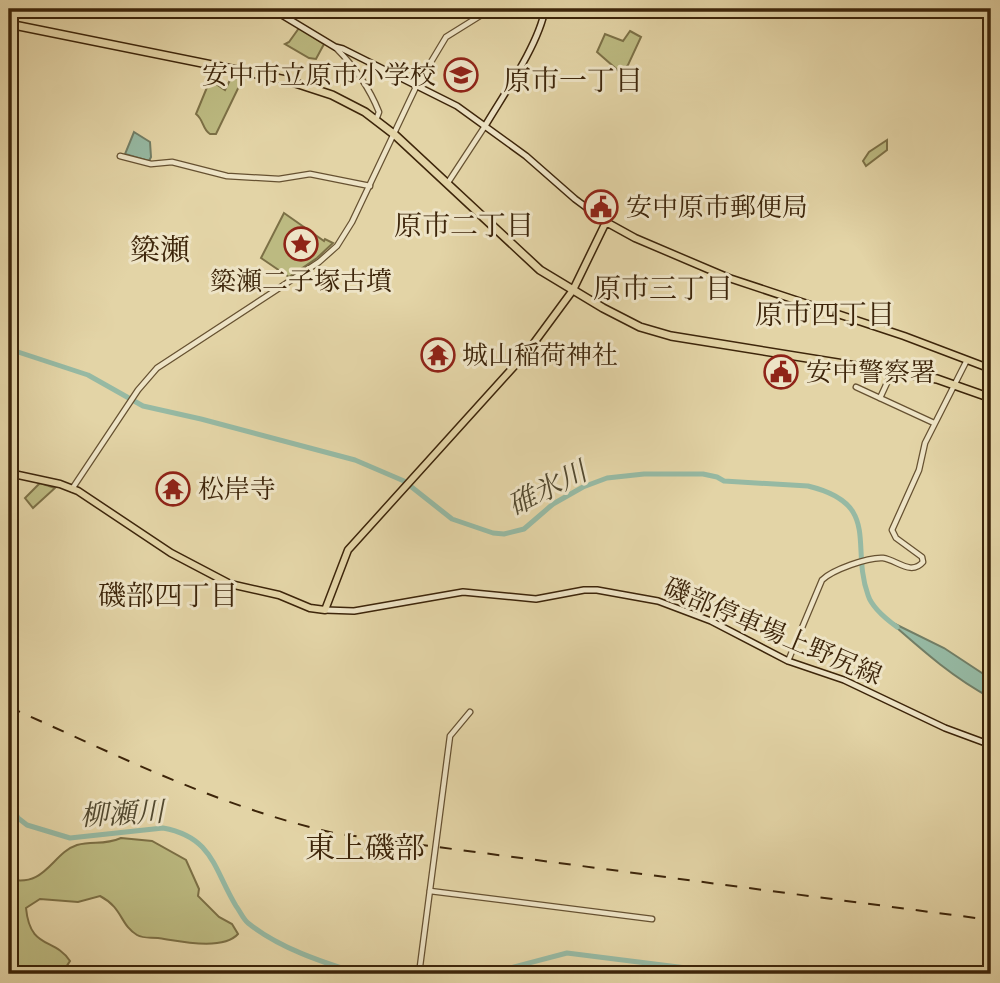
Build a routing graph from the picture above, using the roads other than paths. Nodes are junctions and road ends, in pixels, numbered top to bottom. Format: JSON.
{"nodes":[{"id":1,"x":272,"y":9,"type":"edge"},
{"id":2,"x":491,"y":9,"type":"edge"},
{"id":3,"x":545,"y":9,"type":"edge"},
{"id":4,"x":9,"y":24,"type":"edge"},
{"id":5,"x":335,"y":47,"type":"junction"},
{"id":6,"x":416,"y":87,"type":"junction"},
{"id":7,"x":376,"y":120,"type":"junction"},
{"id":8,"x":485,"y":126,"type":"junction"},
{"id":9,"x":395,"y":135,"type":"junction"},
{"id":10,"x":120,"y":156,"type":"dead end"},
{"id":11,"x":447,"y":184,"type":"junction"},
{"id":12,"x":370,"y":186,"type":"junction"},
{"id":13,"x":606,"y":222,"type":"junction"},
{"id":14,"x":573,"y":290,"type":"junction"},
{"id":15,"x":968,"y":359,"type":"junction"},
{"id":16,"x":991,"y":369,"type":"edge"},
{"id":17,"x":893,"y":371,"type":"junction"},
{"id":18,"x":955,"y":384,"type":"junction"},
{"id":19,"x":856,"y":387,"type":"dead end"},
{"id":20,"x":880,"y":398,"type":"junction"},
{"id":21,"x":991,"y":398,"type":"edge"},
{"id":22,"x":934,"y":423,"type":"junction"},
{"id":23,"x":9,"y":473,"type":"edge"},
{"id":24,"x":72,"y":489,"type":"junction"},
{"id":25,"x":325,"y":610,"type":"junction"},
{"id":26,"x":788,"y":661,"type":"junction"},
{"id":27,"x":470,"y":712,"type":"dead end"},
{"id":28,"x":991,"y":746,"type":"edge"},
{"id":29,"x":430,"y":891,"type":"junction"},
{"id":30,"x":652,"y":919,"type":"dead end"},
{"id":31,"x":420,"y":971,"type":"edge"}],
"edges":[{"from":1,"to":5,"type":"main road"},
{"from":2,"to":6,"type":"street"},
{"from":3,"to":8,"type":"main road"},
{"from":4,"to":7,"type":"highway"},
{"from":5,"to":6,"type":"main road"},
{"from":5,"to":7,"type":"street"},
{"from":6,"to":8,"type":"main road"},
{"from":6,"to":9,"type":"street"},
{"from":7,"to":9,"type":"highway"},
{"from":8,"to":11,"type":"street"},
{"from":8,"to":13,"type":"main road"},
{"from":9,"to":11,"type":"highway"},
{"from":9,"to":12,"type":"street"},
{"from":10,"to":12,"type":"street"},
{"from":11,"to":14,"type":"highway"},
{"from":12,"to":24,"type":"street"},
{"from":13,"to":14,"type":"main road"},
{"from":13,"to":15,"type":"main road"},
{"from":14,"to":17,"type":"highway"},
{"from":14,"to":25,"type":"main road"},
{"from":15,"to":16,"type":"main road"},
{"from":15,"to":18,"type":"street"},
{"from":17,"to":18,"type":"highway"},
{"from":17,"to":20,"type":"street"},
{"from":18,"to":21,"type":"highway"},
{"from":18,"to":22,"type":"street"},
{"from":19,"to":20,"type":"street"},
{"from":20,"to":22,"type":"street"},
{"from":22,"to":26,"type":"street"},
{"from":23,"to":24,"type":"main road"},
{"from":24,"to":25,"type":"main road"},
{"from":25,"to":26,"type":"main road","name":"磯部停車場上野尻線"},
{"from":26,"to":28,"type":"main road","name":"磯部停車場上野尻線"},
{"from":27,"to":29,"type":"street"},
{"from":29,"to":30,"type":"street"},
{"from":29,"to":31,"type":"street"}]}
